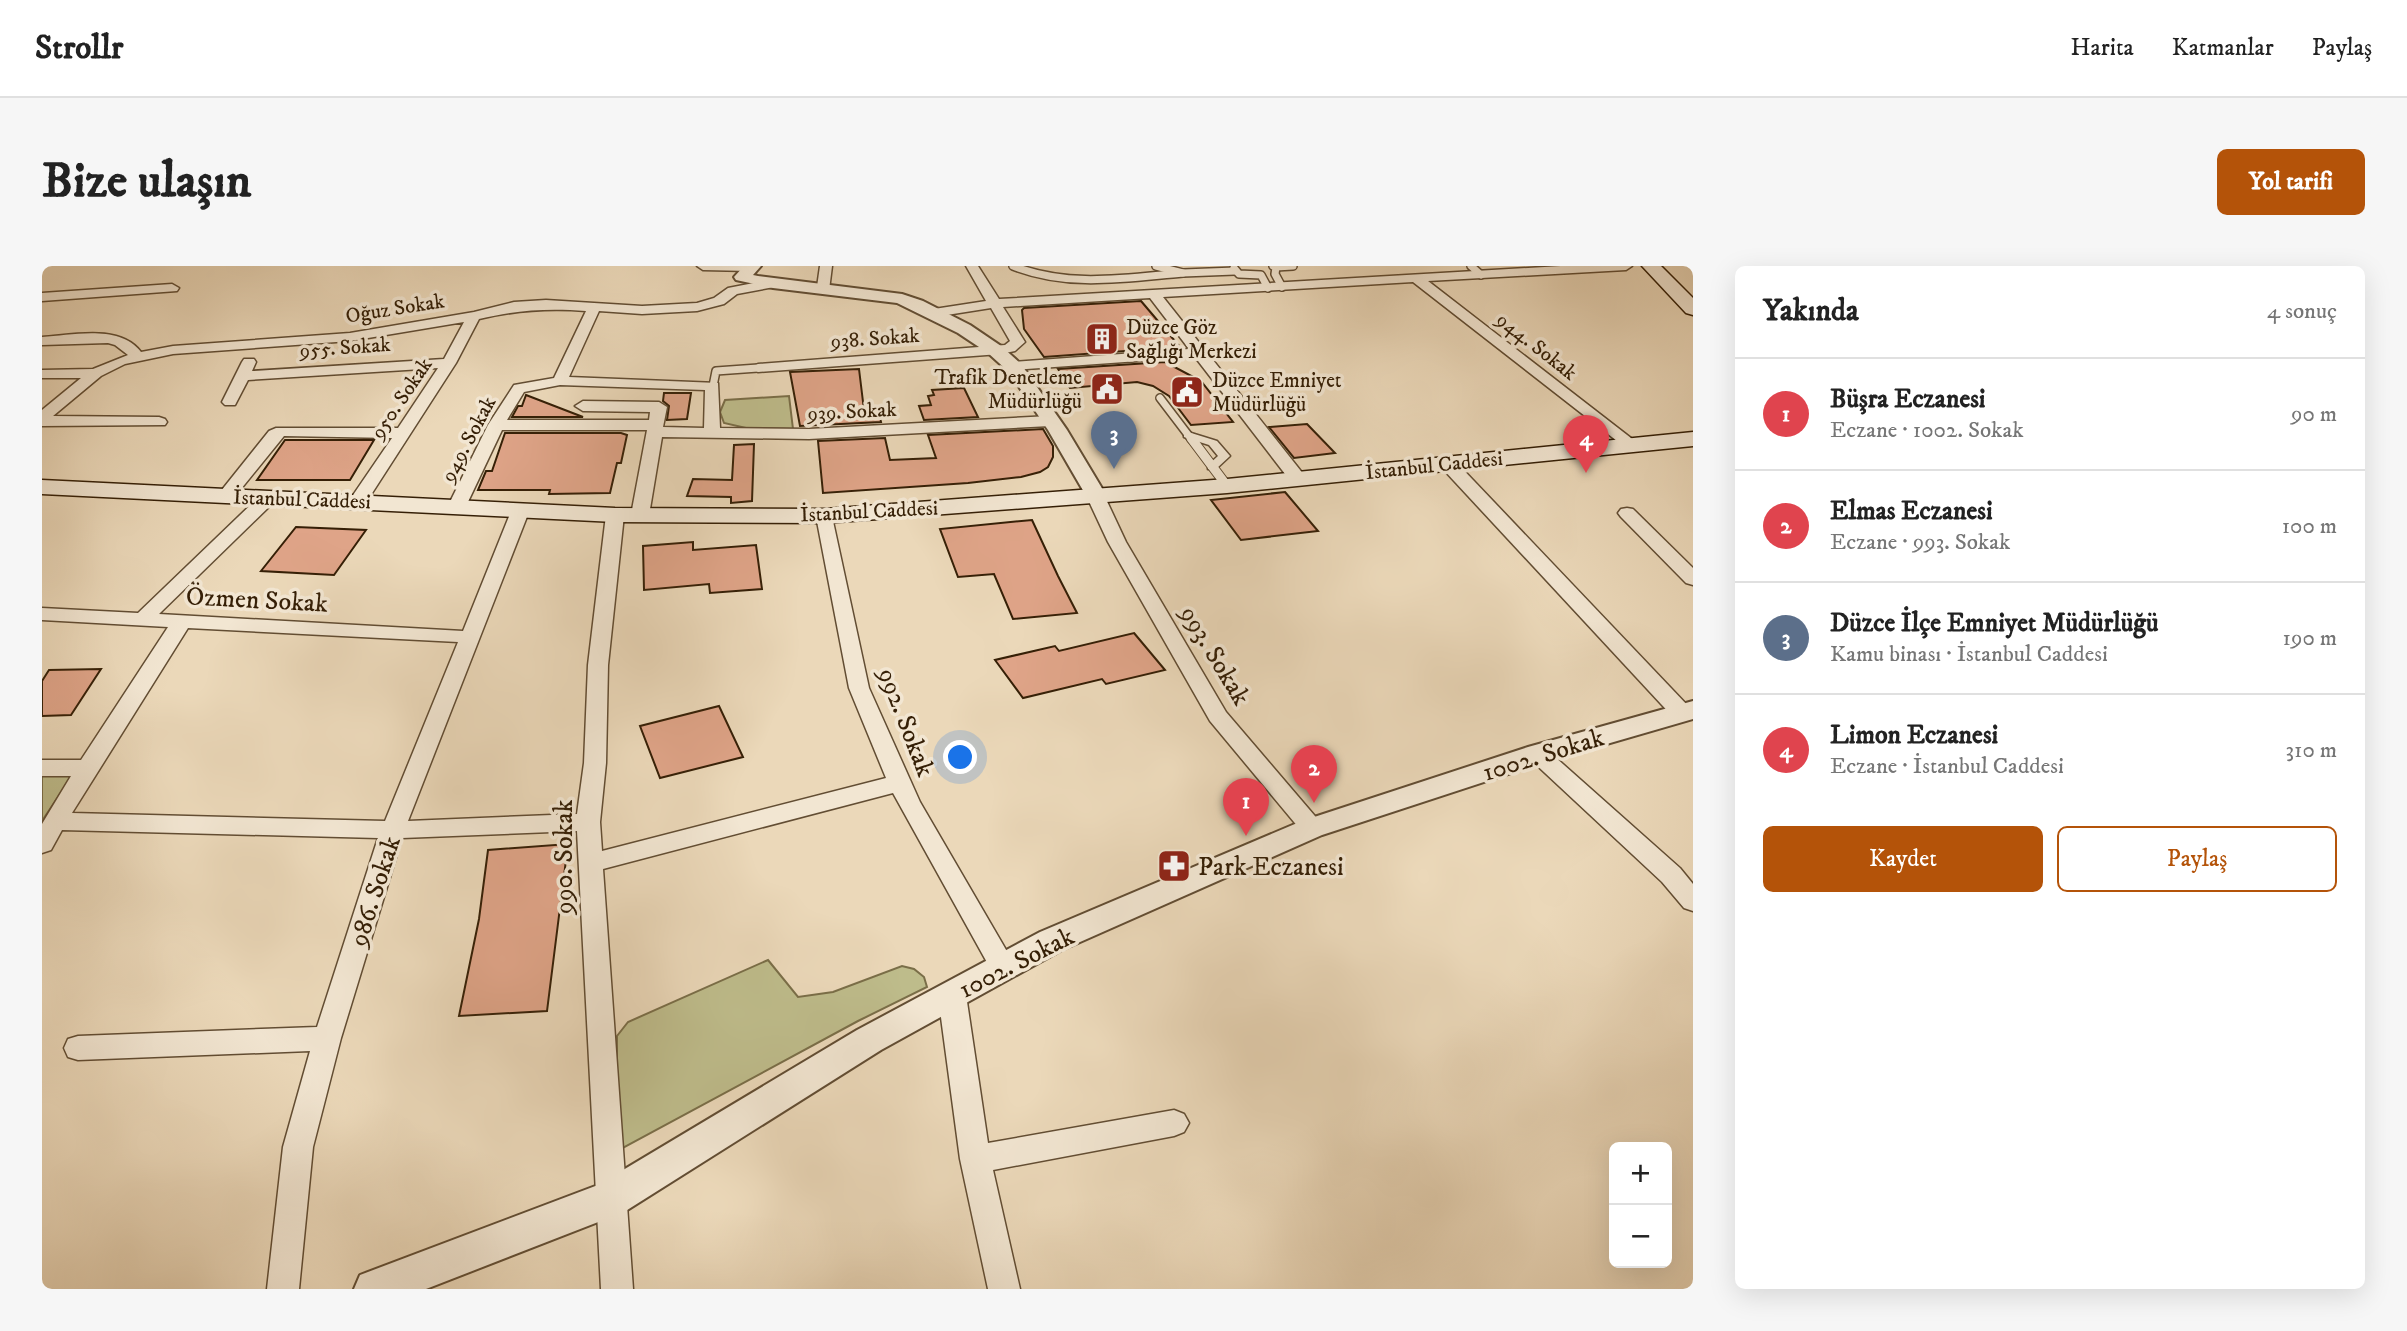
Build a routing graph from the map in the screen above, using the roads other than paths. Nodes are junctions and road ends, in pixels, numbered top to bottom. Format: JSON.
{"nodes":[{"id":1,"x":703,"y":266,"type":"edge"},
{"id":2,"x":825,"y":266,"type":"edge"},
{"id":3,"x":972,"y":266,"type":"edge"},
{"id":4,"x":1013,"y":266,"type":"edge"},
{"id":5,"x":1156,"y":266,"type":"edge"},
{"id":6,"x":1293,"y":266,"type":"edge"},
{"id":7,"x":1625,"y":266,"type":"edge"},
{"id":8,"x":1651,"y":266,"type":"edge"},
{"id":9,"x":1670,"y":266,"type":"edge"},
{"id":10,"x":1274,"y":267,"type":"edge"},
{"id":11,"x":1236,"y":268,"type":"edge"},
{"id":12,"x":1476,"y":270,"type":"edge"},
{"id":13,"x":1183,"y":273,"type":"junction"},
{"id":14,"x":745,"y":275,"type":"edge"},
{"id":15,"x":1417,"y":279,"type":"junction"},
{"id":16,"x":824,"y":287,"type":"junction"},
{"id":17,"x":172,"y":288,"type":"dead end"},
{"id":18,"x":1275,"y":288,"type":"junction"},
{"id":19,"x":1693,"y":289,"type":"edge"},
{"id":20,"x":1154,"y":294,"type":"junction"},
{"id":21,"x":42,"y":297,"type":"edge"},
{"id":22,"x":996,"y":303,"type":"junction"},
{"id":23,"x":594,"y":308,"type":"junction"},
{"id":24,"x":1693,"y":309,"type":"edge"},
{"id":25,"x":934,"y":313,"type":"junction"},
{"id":26,"x":474,"y":316,"type":"junction"},
{"id":27,"x":350,"y":337,"type":"junction"},
{"id":28,"x":42,"y":341,"type":"edge"},
{"id":29,"x":257,"y":344,"type":"junction"},
{"id":30,"x":995,"y":350,"type":"junction"},
{"id":31,"x":1201,"y":352,"type":"junction"},
{"id":32,"x":137,"y":357,"type":"junction"},
{"id":33,"x":449,"y":363,"type":"junction"},
{"id":34,"x":1014,"y":366,"type":"junction"},
{"id":35,"x":334,"y":368,"type":"junction"},
{"id":36,"x":758,"y":368,"type":"joint"},
{"id":37,"x":96,"y":373,"type":"junction"},
{"id":38,"x":42,"y":374,"type":"edge"},
{"id":39,"x":242,"y":376,"type":"junction"},
{"id":40,"x":560,"y":381,"type":"junction"},
{"id":41,"x":713,"y":386,"type":"junction"},
{"id":42,"x":1160,"y":398,"type":"dead end"},
{"id":43,"x":230,"y":402,"type":"dead end"},
{"id":44,"x":583,"y":406,"type":"dead end"},
{"id":45,"x":42,"y":419,"type":"edge"},
{"id":46,"x":1050,"y":421,"type":"junction"},
{"id":47,"x":159,"y":422,"type":"dead end"},
{"id":48,"x":496,"y":425,"type":"junction"},
{"id":49,"x":656,"y":428,"type":"junction"},
{"id":50,"x":712,"y":432,"type":"junction"},
{"id":51,"x":402,"y":433,"type":"junction"},
{"id":52,"x":1188,"y":435,"type":"joint"},
{"id":53,"x":1693,"y":439,"type":"edge"},
{"id":54,"x":1632,"y":445,"type":"junction"},
{"id":55,"x":1448,"y":464,"type":"junction"},
{"id":56,"x":1212,"y":467,"type":"joint"},
{"id":57,"x":1298,"y":479,"type":"junction"},
{"id":58,"x":1227,"y":486,"type":"junction"},
{"id":59,"x":42,"y":487,"type":"edge"},
{"id":60,"x":1095,"y":495,"type":"junction"},
{"id":61,"x":226,"y":496,"type":"junction"},
{"id":62,"x":268,"y":498,"type":"junction"},
{"id":63,"x":359,"y":501,"type":"junction"},
{"id":64,"x":457,"y":506,"type":"junction"},
{"id":65,"x":520,"y":509,"type":"junction"},
{"id":66,"x":1627,"y":513,"type":"dead end"},
{"id":67,"x":615,"y":515,"type":"junction"},
{"id":68,"x":640,"y":516,"type":"junction"},
{"id":69,"x":825,"y":516,"type":"junction"},
{"id":70,"x":1693,"y":579,"type":"edge"},
{"id":71,"x":42,"y":614,"type":"edge"},
{"id":72,"x":143,"y":619,"type":"junction"},
{"id":73,"x":182,"y":621,"type":"junction"},
{"id":74,"x":469,"y":638,"type":"junction"},
{"id":75,"x":1687,"y":712,"type":"edge"},
{"id":76,"x":1538,"y":754,"type":"junction"},
{"id":77,"x":42,"y":768,"type":"edge"},
{"id":78,"x":87,"y":768,"type":"junction"},
{"id":79,"x":900,"y":783,"type":"junction"},
{"id":80,"x":56,"y":821,"type":"junction"},
{"id":81,"x":588,"y":822,"type":"junction"},
{"id":82,"x":1312,"y":828,"type":"junction"},
{"id":83,"x":393,"y":830,"type":"junction"},
{"id":84,"x":42,"y":844,"type":"edge"},
{"id":85,"x":590,"y":863,"type":"junction"},
{"id":86,"x":1682,"y":876,"type":"edge"},
{"id":87,"x":1693,"y":901,"type":"edge"},
{"id":88,"x":1003,"y":967,"type":"junction"},
{"id":89,"x":953,"y":995,"type":"junction"},
{"id":90,"x":327,"y":1038,"type":"junction"},
{"id":91,"x":78,"y":1048,"type":"dead end"},
{"id":92,"x":1174,"y":1123,"type":"dead end"},
{"id":93,"x":975,"y":1159,"type":"junction"},
{"id":94,"x":610,"y":1199,"type":"junction"},
{"id":95,"x":283,"y":1289,"type":"edge"},
{"id":96,"x":374,"y":1289,"type":"edge"},
{"id":97,"x":617,"y":1289,"type":"edge"},
{"id":98,"x":1004,"y":1289,"type":"edge"}],
"edges":[{"from":1,"to":14,"type":"street"},
{"from":2,"to":16,"type":"street"},
{"from":3,"to":22,"type":"street"},
{"from":4,"to":13,"type":"lane"},
{"from":5,"to":13,"type":"lane"},
{"from":6,"to":10,"type":"lane"},
{"from":7,"to":12,"type":"street"},
{"from":8,"to":24,"type":"main road"},
{"from":9,"to":19,"type":"main road"},
{"from":10,"to":18,"type":"lane"},
{"from":11,"to":13,"type":"lane"},
{"from":11,"to":18,"type":"lane"},
{"from":12,"to":15,"type":"street"},
{"from":14,"to":16,"type":"street"},
{"from":14,"to":23,"type":"street","name":"Oğuz Sokak"},
{"from":15,"to":18,"type":"street"},
{"from":15,"to":54,"type":"street","name":"944. Sokak"},
{"from":16,"to":25,"type":"street"},
{"from":17,"to":21,"type":"street"},
{"from":18,"to":20,"type":"street"},
{"from":20,"to":22,"type":"street"},
{"from":20,"to":31,"type":"street"},
{"from":22,"to":25,"type":"street"},
{"from":22,"to":30,"type":"street"},
{"from":23,"to":26,"type":"street","name":"Oğuz Sokak"},
{"from":23,"to":40,"type":"street"},
{"from":25,"to":30,"type":"street"},
{"from":26,"to":27,"type":"street","name":"Oğuz Sokak"},
{"from":26,"to":33,"type":"street","name":"950. Sokak"},
{"from":27,"to":29,"type":"street","name":"Oğuz Sokak"},
{"from":27,"to":35,"type":"street"},
{"from":28,"to":32,"type":"street"},
{"from":29,"to":32,"type":"street","name":"Oğuz Sokak"},
{"from":29,"to":39,"type":"street"},
{"from":30,"to":34,"type":"street"},
{"from":30,"to":36,"type":"street","name":"938. Sokak"},
{"from":31,"to":34,"type":"street"},
{"from":31,"to":57,"type":"street"},
{"from":32,"to":37,"type":"street","name":"Oğuz Sokak"},
{"from":33,"to":35,"type":"street","name":"955. Sokak"},
{"from":33,"to":51,"type":"street","name":"950. Sokak"},
{"from":34,"to":46,"type":"street"},
{"from":35,"to":39,"type":"street","name":"955. Sokak"},
{"from":36,"to":41,"type":"lane"},
{"from":37,"to":38,"type":"street"},
{"from":37,"to":45,"type":"street","name":"Oğuz Sokak"},
{"from":39,"to":43,"type":"street"},
{"from":40,"to":41,"type":"street"},
{"from":40,"to":48,"type":"street","name":"949. Sokak"},
{"from":41,"to":50,"type":"street"},
{"from":42,"to":52,"type":"lane"},
{"from":44,"to":49,"type":"street"},
{"from":45,"to":47,"type":"street"},
{"from":46,"to":50,"type":"street","name":"939. Sokak"},
{"from":46,"to":60,"type":"street"},
{"from":48,"to":49,"type":"street"},
{"from":48,"to":64,"type":"street","name":"949. Sokak"},
{"from":49,"to":50,"type":"street","name":"939. Sokak"},
{"from":49,"to":68,"type":"street"},
{"from":51,"to":61,"type":"street"},
{"from":51,"to":63,"type":"street","name":"950. Sokak"},
{"from":52,"to":56,"type":"street"},
{"from":53,"to":54,"type":"main road","name":"İstanbul Caddesi"},
{"from":54,"to":55,"type":"main road","name":"İstanbul Caddesi"},
{"from":55,"to":57,"type":"main road","name":"İstanbul Caddesi"},
{"from":55,"to":75,"type":"street"},
{"from":56,"to":58,"type":"lane"},
{"from":57,"to":58,"type":"main road","name":"İstanbul Caddesi"},
{"from":58,"to":60,"type":"main road","name":"İstanbul Caddesi"},
{"from":59,"to":61,"type":"main road","name":"İstanbul Caddesi"},
{"from":60,"to":69,"type":"main road","name":"İstanbul Caddesi"},
{"from":60,"to":82,"type":"street","name":"993. Sokak"},
{"from":61,"to":62,"type":"main road","name":"İstanbul Caddesi"},
{"from":62,"to":63,"type":"main road","name":"İstanbul Caddesi"},
{"from":62,"to":72,"type":"street"},
{"from":63,"to":64,"type":"main road","name":"İstanbul Caddesi"},
{"from":64,"to":65,"type":"main road","name":"İstanbul Caddesi"},
{"from":65,"to":67,"type":"main road","name":"İstanbul Caddesi"},
{"from":65,"to":74,"type":"street","name":"986. Sokak"},
{"from":66,"to":70,"type":"street"},
{"from":67,"to":68,"type":"main road","name":"İstanbul Caddesi"},
{"from":67,"to":81,"type":"street","name":"990. Sokak"},
{"from":68,"to":69,"type":"main road","name":"İstanbul Caddesi"},
{"from":69,"to":79,"type":"street","name":"992. Sokak"},
{"from":71,"to":72,"type":"street","name":"Özmen Sokak"},
{"from":72,"to":73,"type":"street","name":"Özmen Sokak"},
{"from":73,"to":74,"type":"street","name":"Özmen Sokak"},
{"from":73,"to":78,"type":"street"},
{"from":74,"to":83,"type":"street","name":"986. Sokak"},
{"from":75,"to":76,"type":"street","name":"1002. Sokak"},
{"from":76,"to":82,"type":"street","name":"1002. Sokak"},
{"from":76,"to":86,"type":"street"},
{"from":77,"to":78,"type":"street"},
{"from":78,"to":80,"type":"street"},
{"from":79,"to":85,"type":"street"},
{"from":79,"to":88,"type":"street","name":"992. Sokak"},
{"from":80,"to":83,"type":"street"},
{"from":80,"to":84,"type":"street"},
{"from":81,"to":83,"type":"street"},
{"from":81,"to":85,"type":"street","name":"990. Sokak"},
{"from":82,"to":88,"type":"street","name":"1002. Sokak"},
{"from":83,"to":90,"type":"street","name":"986. Sokak"},
{"from":85,"to":94,"type":"street","name":"990. Sokak"},
{"from":86,"to":87,"type":"street"},
{"from":88,"to":89,"type":"street","name":"1002. Sokak"},
{"from":89,"to":93,"type":"street"},
{"from":89,"to":94,"type":"street","name":"1002. Sokak"},
{"from":90,"to":91,"type":"street"},
{"from":90,"to":95,"type":"street","name":"986. Sokak"},
{"from":92,"to":93,"type":"street"},
{"from":93,"to":98,"type":"street"},
{"from":94,"to":96,"type":"street","name":"1002. Sokak"},
{"from":94,"to":97,"type":"street","name":"990. Sokak"}]}
